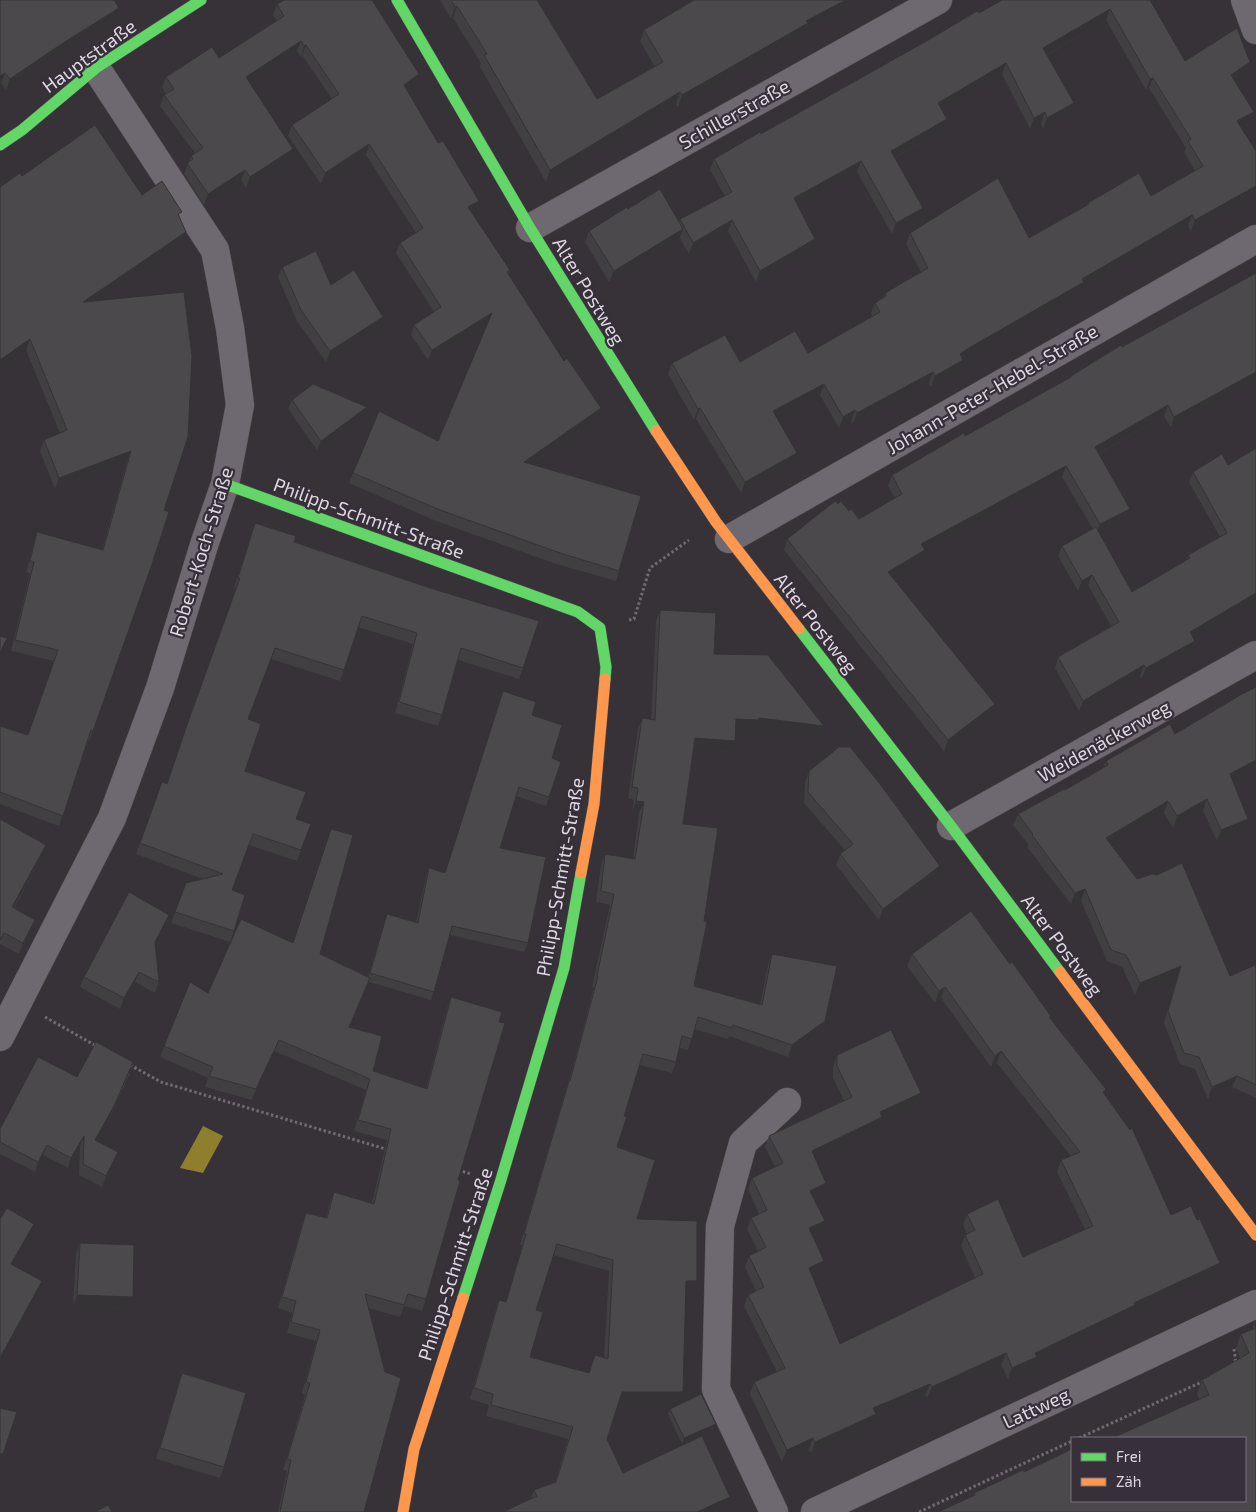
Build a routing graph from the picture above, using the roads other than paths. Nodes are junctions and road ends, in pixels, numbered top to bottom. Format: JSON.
{"nodes":[{"id":1,"x":202,"y":0,"type":"edge"},
{"id":2,"x":397,"y":0,"type":"edge"},
{"id":3,"x":938,"y":0,"type":"edge"},
{"id":4,"x":1245,"y":0,"type":"edge"},
{"id":5,"x":1256,"y":30,"type":"edge"},
{"id":6,"x":96,"y":68,"type":"junction"},
{"id":7,"x":0,"y":145,"type":"edge"},
{"id":8,"x":530,"y":228,"type":"junction"},
{"id":9,"x":1256,"y":239,"type":"edge"},
{"id":10,"x":224,"y":484,"type":"junction"},
{"id":11,"x":722,"y":530,"type":"junction"},
{"id":12,"x":1256,"y":655,"type":"edge"},
{"id":13,"x":951,"y":826,"type":"junction"},
{"id":14,"x":0,"y":1037,"type":"edge"},
{"id":15,"x":787,"y":1102,"type":"dead end"},
{"id":16,"x":1256,"y":1235,"type":"edge"},
{"id":17,"x":1256,"y":1304,"type":"edge"},
{"id":18,"x":403,"y":1512,"type":"edge"},
{"id":19,"x":774,"y":1512,"type":"edge"},
{"id":20,"x":815,"y":1512,"type":"edge"}],
"edges":[{"from":1,"to":6,"type":"street","name":"Hauptstraße"},
{"from":2,"to":8,"type":"street","name":"Alter Postweg"},
{"from":3,"to":8,"type":"street","name":"Schillerstraße"},
{"from":4,"to":5,"type":"street"},
{"from":6,"to":7,"type":"street","name":"Hauptstraße"},
{"from":6,"to":10,"type":"street","name":"Robert-Koch-Straße"},
{"from":8,"to":11,"type":"street","name":"Alter Postweg"},
{"from":9,"to":11,"type":"street","name":"Johann-Peter-Hebel-Straße"},
{"from":10,"to":14,"type":"street","name":"Robert-Koch-Straße"},
{"from":10,"to":18,"type":"street","name":"Philipp-Schmitt-Straße"},
{"from":11,"to":13,"type":"street","name":"Alter Postweg"},
{"from":12,"to":13,"type":"street","name":"Weidenäckerweg"},
{"from":13,"to":16,"type":"street","name":"Alter Postweg"},
{"from":15,"to":19,"type":"street"},
{"from":17,"to":20,"type":"street","name":"Lattweg"}]}
